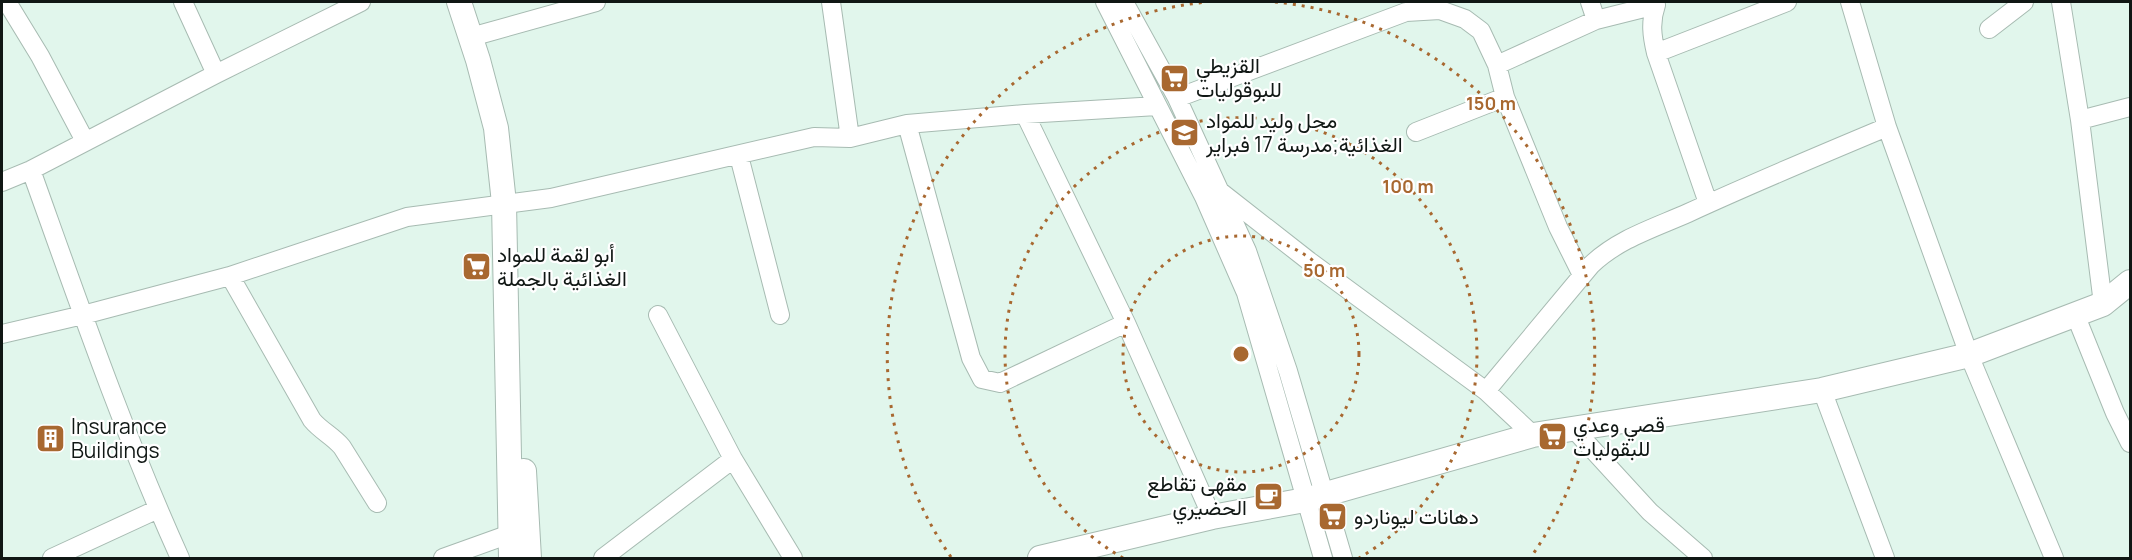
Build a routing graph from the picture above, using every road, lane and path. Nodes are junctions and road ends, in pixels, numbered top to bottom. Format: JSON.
{"nodes":[{"id":1,"x":7,"y":2,"type":"edge"},
{"id":2,"x":183,"y":2,"type":"edge"},
{"id":3,"x":362,"y":2,"type":"edge"},
{"id":4,"x":459,"y":2,"type":"edge"},
{"id":5,"x":476,"y":2,"type":"edge"},
{"id":6,"x":596,"y":2,"type":"edge"},
{"id":7,"x":831,"y":2,"type":"edge"},
{"id":8,"x":1105,"y":2,"type":"edge"},
{"id":9,"x":1124,"y":2,"type":"edge"},
{"id":10,"x":1590,"y":2,"type":"edge"},
{"id":11,"x":1787,"y":2,"type":"edge"},
{"id":12,"x":1850,"y":2,"type":"edge"},
{"id":13,"x":2024,"y":2,"type":"edge"},
{"id":14,"x":2061,"y":2,"type":"edge"},
{"id":15,"x":1655,"y":3,"type":"edge"},
{"id":16,"x":1405,"y":7,"type":"edge"},
{"id":17,"x":1596,"y":20,"type":"junction"},
{"id":18,"x":1989,"y":29,"type":"dead end"},
{"id":19,"x":478,"y":34,"type":"junction"},
{"id":20,"x":1656,"y":53,"type":"junction"},
{"id":21,"x":1497,"y":65,"type":"junction"},
{"id":22,"x":216,"y":74,"type":"junction"},
{"id":23,"x":1505,"y":97,"type":"junction"},
{"id":24,"x":1177,"y":98,"type":"junction"},
{"id":25,"x":1157,"y":106,"type":"junction"},
{"id":26,"x":2130,"y":107,"type":"edge"},
{"id":27,"x":1025,"y":114,"type":"junction"},
{"id":28,"x":2079,"y":120,"type":"junction"},
{"id":29,"x":907,"y":124,"type":"junction"},
{"id":30,"x":1887,"y":127,"type":"junction"},
{"id":31,"x":1416,"y":132,"type":"dead end"},
{"id":32,"x":850,"y":138,"type":"junction"},
{"id":33,"x":85,"y":141,"type":"junction"},
{"id":34,"x":739,"y":156,"type":"junction"},
{"id":35,"x":31,"y":170,"type":"junction"},
{"id":36,"x":2,"y":182,"type":"edge"},
{"id":37,"x":1218,"y":190,"type":"junction"},
{"id":38,"x":511,"y":202,"type":"junction"},
{"id":39,"x":1708,"y":203,"type":"junction"},
{"id":40,"x":1582,"y":275,"type":"junction"},
{"id":41,"x":230,"y":276,"type":"junction"},
{"id":42,"x":2130,"y":282,"type":"edge"},
{"id":43,"x":2103,"y":304,"type":"junction"},
{"id":44,"x":2075,"y":314,"type":"junction"},
{"id":45,"x":83,"y":315,"type":"junction"},
{"id":46,"x":658,"y":315,"type":"dead end"},
{"id":47,"x":780,"y":315,"type":"dead end"},
{"id":48,"x":1126,"y":322,"type":"junction"},
{"id":49,"x":2,"y":334,"type":"edge"},
{"id":50,"x":1969,"y":355,"type":"junction"},
{"id":51,"x":1822,"y":390,"type":"junction"},
{"id":52,"x":1486,"y":392,"type":"junction"},
{"id":53,"x":1572,"y":427,"type":"junction"},
{"id":54,"x":1533,"y":435,"type":"junction"},
{"id":55,"x":2130,"y":443,"type":"edge"},
{"id":56,"x":734,"y":459,"type":"junction"},
{"id":57,"x":1314,"y":497,"type":"junction"},
{"id":58,"x":377,"y":504,"type":"dead end"},
{"id":59,"x":158,"y":509,"type":"junction"},
{"id":60,"x":1212,"y":517,"type":"junction"},
{"id":61,"x":510,"y":534,"type":"junction"},
{"id":62,"x":1068,"y":555,"type":"edge"},
{"id":63,"x":52,"y":558,"type":"edge"},
{"id":64,"x":180,"y":558,"type":"edge"},
{"id":65,"x":443,"y":558,"type":"edge"},
{"id":66,"x":511,"y":558,"type":"edge"},
{"id":67,"x":529,"y":558,"type":"edge"},
{"id":68,"x":603,"y":558,"type":"edge"},
{"id":69,"x":793,"y":558,"type":"edge"},
{"id":70,"x":1040,"y":558,"type":"edge"},
{"id":71,"x":1323,"y":558,"type":"edge"},
{"id":72,"x":1343,"y":558,"type":"edge"},
{"id":73,"x":1700,"y":558,"type":"edge"},
{"id":74,"x":1885,"y":558,"type":"edge"},
{"id":75,"x":2054,"y":558,"type":"edge"}],
"edges":[{"from":1,"to":33,"type":"street"},
{"from":2,"to":22,"type":"street"},
{"from":3,"to":22,"type":"street"},
{"from":4,"to":19,"type":"street"},
{"from":5,"to":19,"type":"street"},
{"from":6,"to":19,"type":"street"},
{"from":7,"to":32,"type":"street"},
{"from":8,"to":25,"type":"street"},
{"from":9,"to":24,"type":"street"},
{"from":10,"to":17,"type":"street"},
{"from":11,"to":20,"type":"street"},
{"from":12,"to":30,"type":"street"},
{"from":13,"to":18,"type":"street"},
{"from":14,"to":28,"type":"street"},
{"from":15,"to":17,"type":"street"},
{"from":15,"to":20,"type":"street"},
{"from":16,"to":21,"type":"street"},
{"from":16,"to":24,"type":"street"},
{"from":17,"to":21,"type":"street"},
{"from":19,"to":38,"type":"street"},
{"from":20,"to":39,"type":"street"},
{"from":21,"to":23,"type":"street"},
{"from":22,"to":33,"type":"street"},
{"from":23,"to":31,"type":"street"},
{"from":23,"to":40,"type":"street"},
{"from":24,"to":37,"type":"street"},
{"from":25,"to":27,"type":"street"},
{"from":25,"to":57,"type":"street"},
{"from":26,"to":28,"type":"street"},
{"from":27,"to":29,"type":"street"},
{"from":27,"to":48,"type":"street"},
{"from":28,"to":43,"type":"street"},
{"from":29,"to":32,"type":"street"},
{"from":29,"to":48,"type":"street"},
{"from":30,"to":39,"type":"street"},
{"from":30,"to":50,"type":"street"},
{"from":32,"to":34,"type":"street"},
{"from":33,"to":35,"type":"street"},
{"from":34,"to":38,"type":"street"},
{"from":34,"to":47,"type":"street"},
{"from":35,"to":36,"type":"street"},
{"from":35,"to":45,"type":"street"},
{"from":37,"to":52,"type":"street"},
{"from":37,"to":57,"type":"street"},
{"from":38,"to":41,"type":"street"},
{"from":38,"to":61,"type":"street"},
{"from":38,"to":67,"type":"street"},
{"from":39,"to":40,"type":"street"},
{"from":40,"to":52,"type":"street"},
{"from":41,"to":45,"type":"street"},
{"from":41,"to":58,"type":"street"},
{"from":42,"to":43,"type":"street"},
{"from":43,"to":44,"type":"street"},
{"from":44,"to":50,"type":"street"},
{"from":44,"to":55,"type":"street"},
{"from":45,"to":49,"type":"street"},
{"from":45,"to":59,"type":"street"},
{"from":46,"to":56,"type":"street"},
{"from":48,"to":60,"type":"street"},
{"from":50,"to":51,"type":"street"},
{"from":50,"to":75,"type":"street"},
{"from":51,"to":53,"type":"street"},
{"from":51,"to":74,"type":"street"},
{"from":52,"to":54,"type":"street"},
{"from":53,"to":54,"type":"street"},
{"from":53,"to":73,"type":"street"},
{"from":54,"to":57,"type":"street"},
{"from":56,"to":68,"type":"street"},
{"from":56,"to":69,"type":"street"},
{"from":57,"to":60,"type":"street"},
{"from":57,"to":71,"type":"street"},
{"from":57,"to":72,"type":"street"},
{"from":59,"to":63,"type":"street"},
{"from":59,"to":64,"type":"street"},
{"from":60,"to":62,"type":"street"},
{"from":61,"to":65,"type":"street"},
{"from":61,"to":66,"type":"street"},
{"from":62,"to":70,"type":"street"}]}
